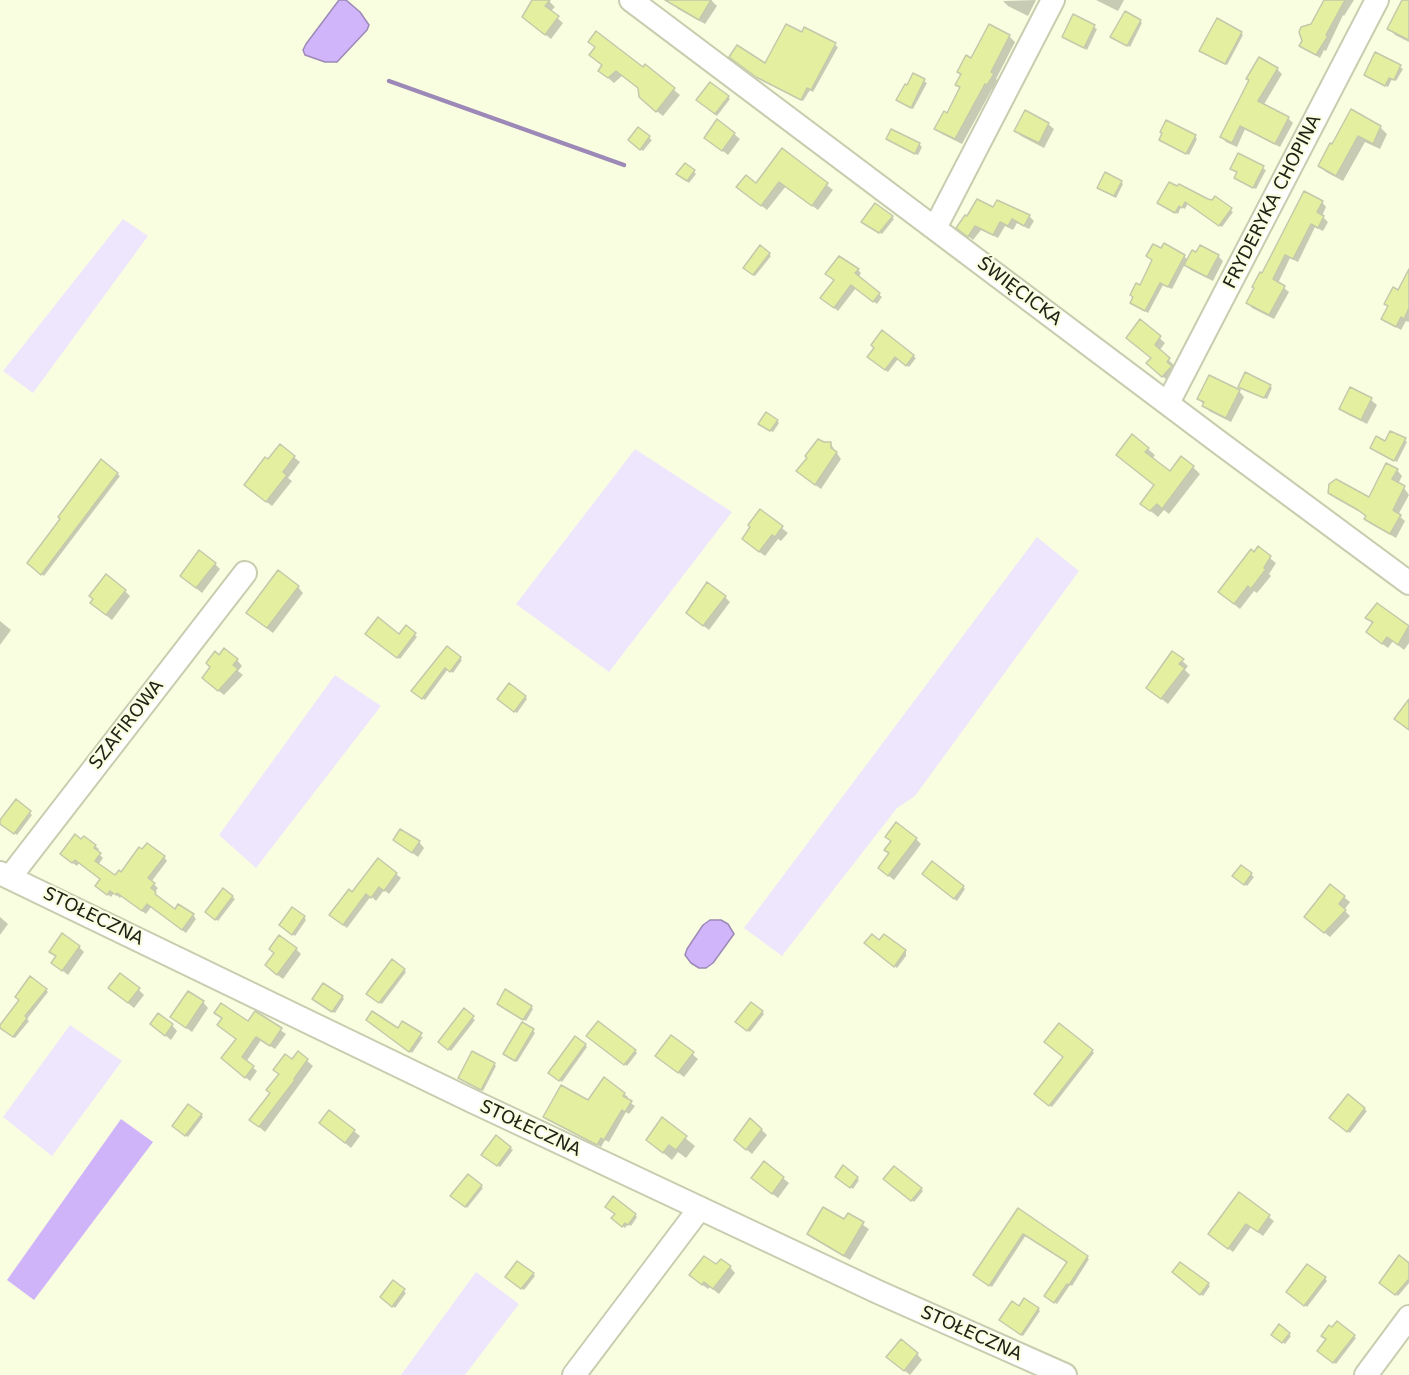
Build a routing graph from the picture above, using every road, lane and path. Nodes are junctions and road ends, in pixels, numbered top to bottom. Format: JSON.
{"nodes":[{"id":1,"x":631,"y":0,"type":"edge"},
{"id":2,"x":1053,"y":0,"type":"edge"},
{"id":3,"x":1377,"y":0,"type":"edge"},
{"id":4,"x":935,"y":228,"type":"junction"},
{"id":5,"x":1168,"y":403,"type":"junction"},
{"id":6,"x":1406,"y":572,"type":"edge"},
{"id":7,"x":245,"y":573,"type":"dead end"},
{"id":8,"x":5,"y":875,"type":"edge"},
{"id":9,"x":700,"y":1208,"type":"junction"},
{"id":10,"x":1409,"y":1317,"type":"edge"},
{"id":11,"x":574,"y":1375,"type":"edge"},
{"id":12,"x":1065,"y":1375,"type":"edge"},
{"id":13,"x":1366,"y":1375,"type":"edge"}],
"edges":[{"from":1,"to":4,"type":"street","name":"ŚWIĘCICKA"},
{"from":2,"to":4,"type":"street"},
{"from":3,"to":5,"type":"street","name":"FRYDERYKA CHOPINA"},
{"from":4,"to":5,"type":"street","name":"ŚWIĘCICKA"},
{"from":5,"to":6,"type":"street","name":"ŚWIĘCICKA"},
{"from":7,"to":8,"type":"street","name":"SZAFIROWA"},
{"from":8,"to":9,"type":"street","name":"STOŁECZNA"},
{"from":9,"to":11,"type":"street"},
{"from":9,"to":12,"type":"street","name":"STOŁECZNA"},
{"from":10,"to":13,"type":"street"}]}
